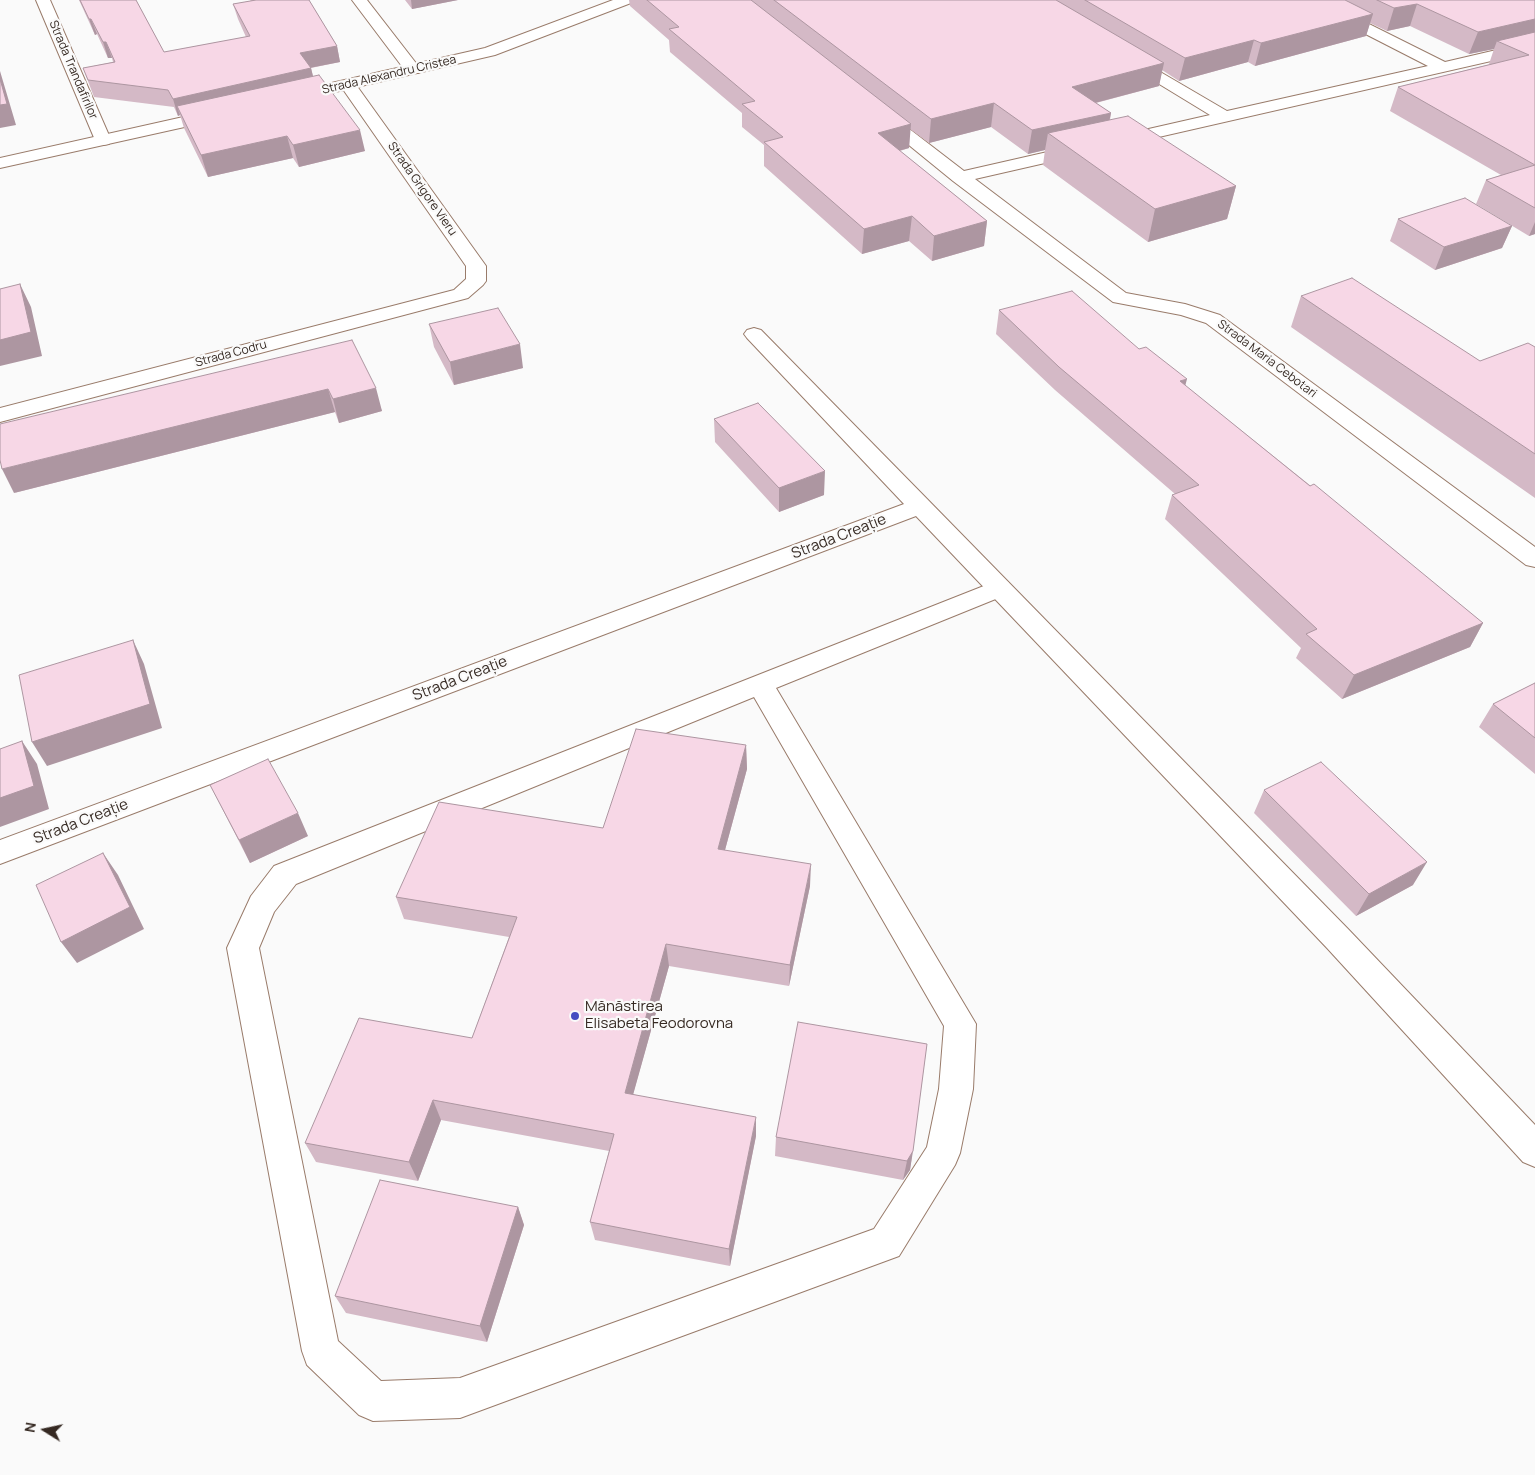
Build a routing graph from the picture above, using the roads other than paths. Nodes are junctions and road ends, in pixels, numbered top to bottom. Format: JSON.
{"nodes":[{"id":1,"x":43,"y":0,"type":"edge"},
{"id":2,"x":359,"y":0,"type":"edge"},
{"id":3,"x":626,"y":0,"type":"edge"},
{"id":4,"x":1310,"y":0,"type":"edge"},
{"id":5,"x":1535,"y":46,"type":"edge"},
{"id":6,"x":1114,"y":50,"type":"edge"},
{"id":7,"x":1442,"y":67,"type":"junction"},
{"id":8,"x":413,"y":70,"type":"junction"},
{"id":9,"x":348,"y":85,"type":"junction"},
{"id":10,"x":273,"y":102,"type":"edge"},
{"id":11,"x":866,"y":104,"type":"edge"},
{"id":12,"x":235,"y":110,"type":"edge"},
{"id":13,"x":1223,"y":116,"type":"junction"},
{"id":14,"x":103,"y":140,"type":"junction"},
{"id":15,"x":0,"y":163,"type":"edge"},
{"id":16,"x":960,"y":177,"type":"junction"},
{"id":17,"x":461,"y":294,"type":"joint"},
{"id":18,"x":754,"y":334,"type":"dead end"},
{"id":19,"x":0,"y":415,"type":"edge"},
{"id":20,"x":920,"y":506,"type":"junction"},
{"id":21,"x":1535,"y":559,"type":"edge"},
{"id":22,"x":999,"y":588,"type":"junction"},
{"id":23,"x":760,"y":684,"type":"junction"},
{"id":24,"x":0,"y":852,"type":"edge"},
{"id":25,"x":1535,"y":1150,"type":"edge"}],
"edges":[{"from":1,"to":14,"type":"street","name":"Strada Trandafirilor"},
{"from":2,"to":8,"type":"street"},
{"from":3,"to":8,"type":"street","name":"Strada Alexandru Cristea"},
{"from":4,"to":7,"type":"street"},
{"from":5,"to":7,"type":"street"},
{"from":6,"to":13,"type":"street"},
{"from":7,"to":13,"type":"street"},
{"from":8,"to":9,"type":"street","name":"Strada Alexandru Cristea"},
{"from":9,"to":10,"type":"street","name":"Strada Alexandru Cristea"},
{"from":9,"to":17,"type":"street","name":"Strada Grigore Vieru"},
{"from":11,"to":16,"type":"street","name":"Strada Maria Cebotari"},
{"from":12,"to":14,"type":"street"},
{"from":13,"to":16,"type":"street"},
{"from":14,"to":15,"type":"street"},
{"from":16,"to":21,"type":"street","name":"Strada Maria Cebotari"},
{"from":17,"to":19,"type":"street","name":"Strada Codru"},
{"from":18,"to":20,"type":"street"},
{"from":20,"to":22,"type":"street"},
{"from":20,"to":24,"type":"street","name":"Strada Creație"},
{"from":22,"to":23,"type":"street"},
{"from":22,"to":25,"type":"street"},
{"from":23,"to":23,"type":"street"}]}
